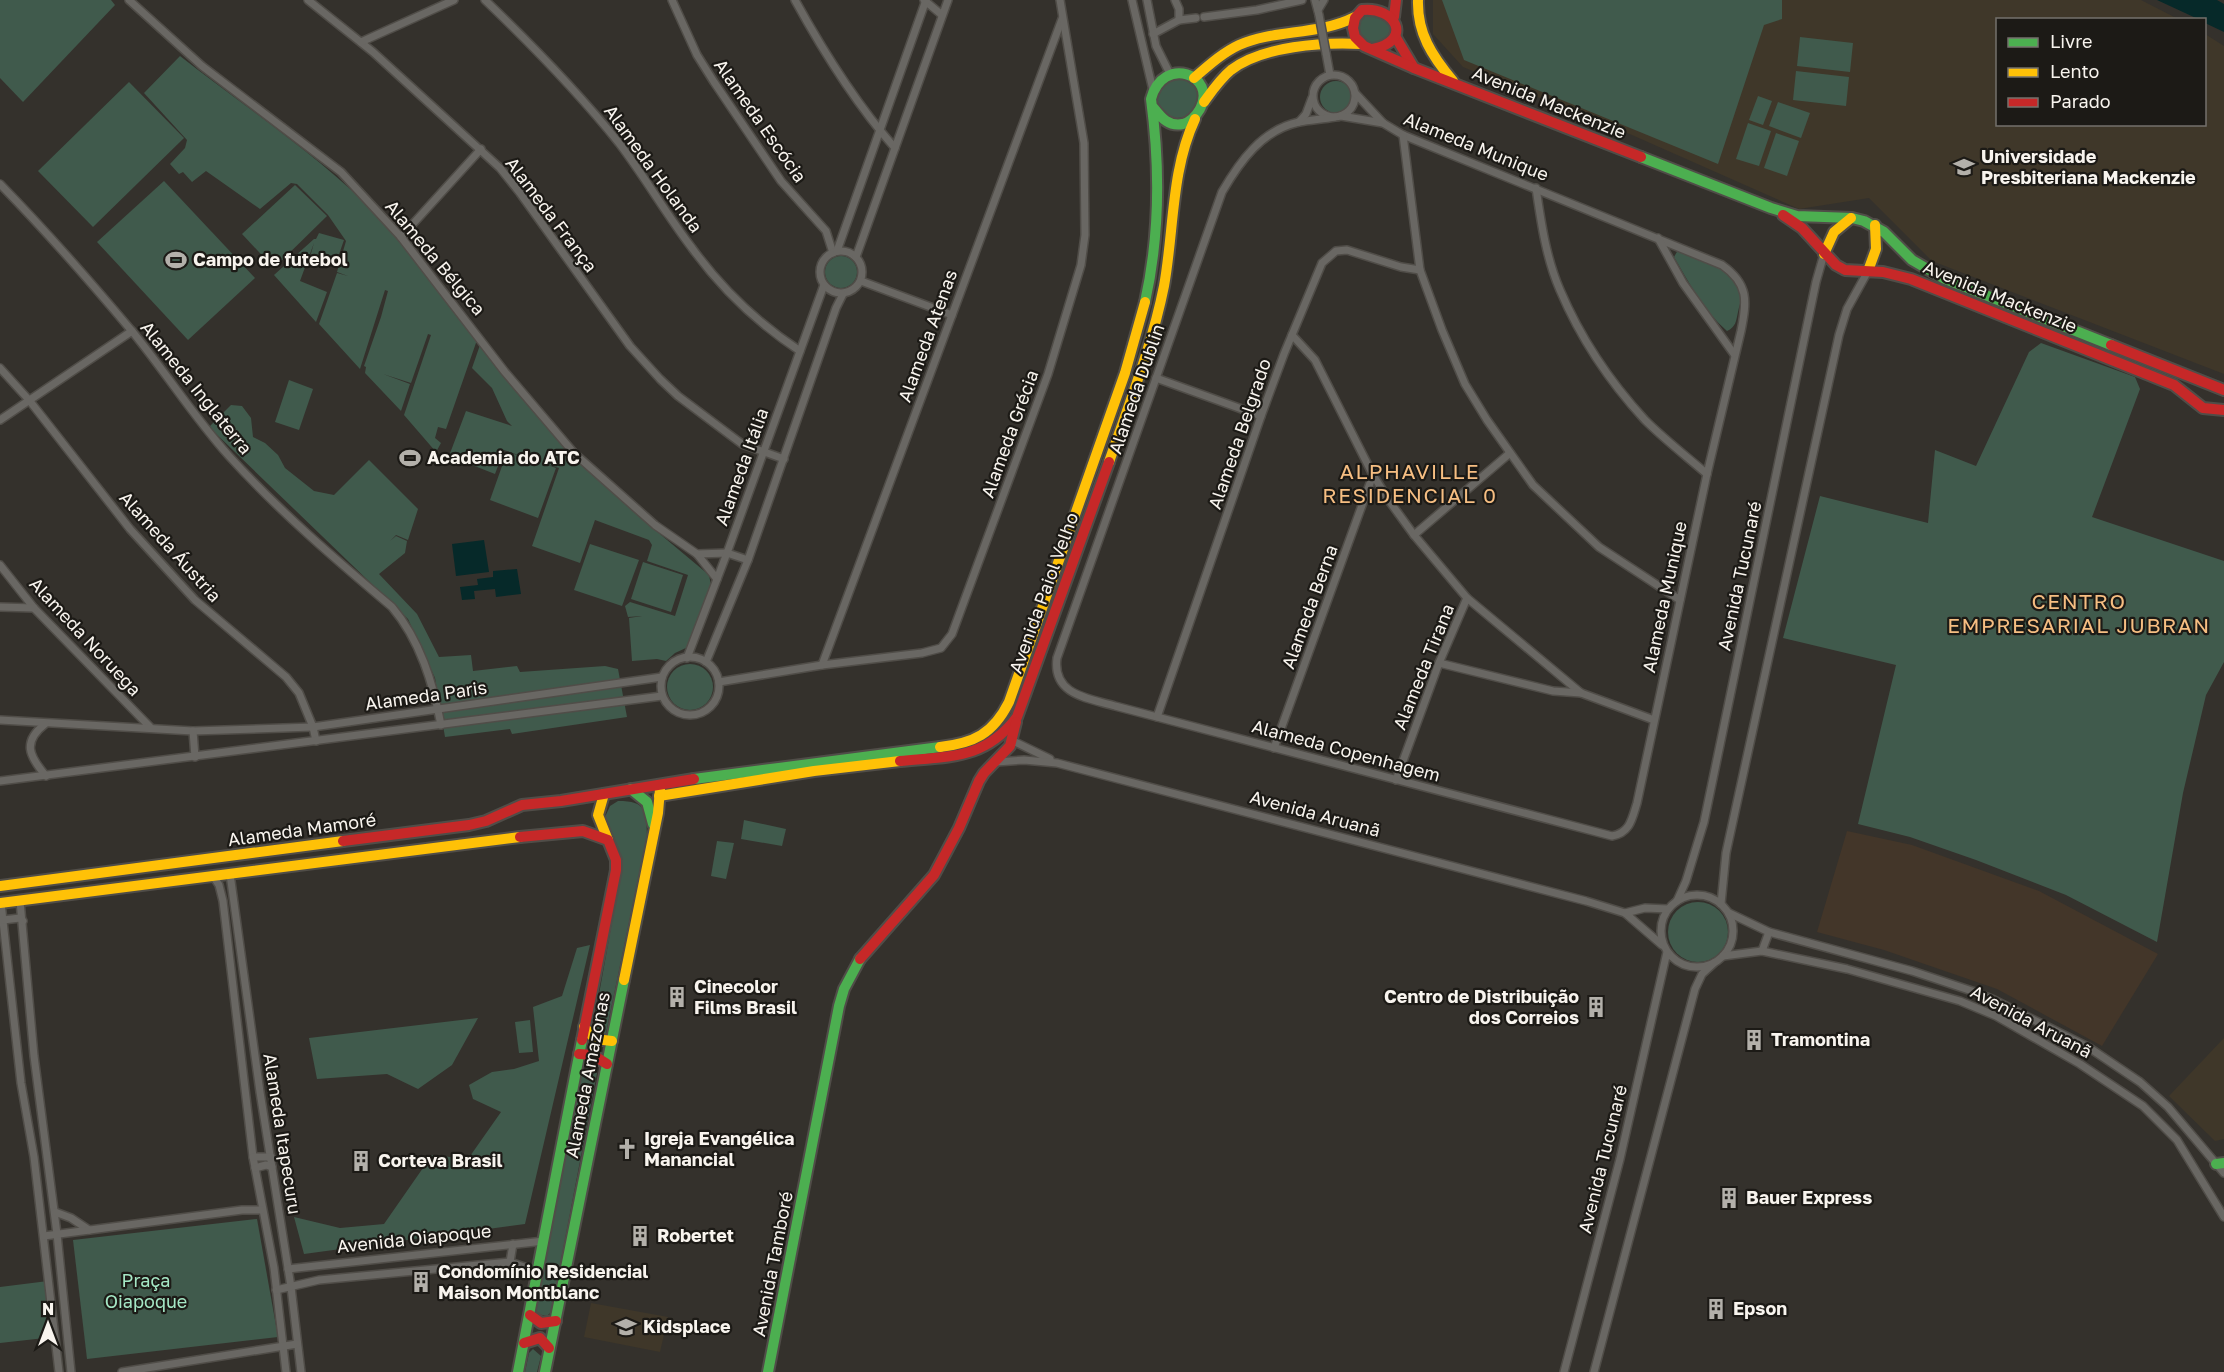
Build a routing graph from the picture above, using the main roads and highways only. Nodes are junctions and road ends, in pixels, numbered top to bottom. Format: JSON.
{"nodes":[{"id":1,"x":1396,"y":0,"type":"edge"},
{"id":2,"x":1418,"y":0,"type":"edge"},
{"id":3,"x":1368,"y":4,"type":"edge"},
{"id":4,"x":1355,"y":17,"type":"junction"},
{"id":5,"x":1394,"y":17,"type":"junction"},
{"id":6,"x":1395,"y":36,"type":"junction"},
{"id":7,"x":1361,"y":44,"type":"junction"},
{"id":8,"x":1373,"y":49,"type":"junction"},
{"id":9,"x":1414,"y":68,"type":"junction"},
{"id":10,"x":1194,"y":78,"type":"junction"},
{"id":11,"x":1455,"y":83,"type":"junction"},
{"id":12,"x":1204,"y":102,"type":"junction"},
{"id":13,"x":1153,"y":107,"type":"junction"},
{"id":14,"x":1195,"y":118,"type":"junction"},
{"id":15,"x":1773,"y":209,"type":"junction"},
{"id":16,"x":1851,"y":218,"type":"junction"},
{"id":17,"x":1875,"y":225,"type":"junction"},
{"id":18,"x":1824,"y":254,"type":"junction"},
{"id":19,"x":1868,"y":271,"type":"junction"},
{"id":20,"x":2203,"y":384,"type":"junction"},
{"id":21,"x":2219,"y":389,"type":"edge"},
{"id":22,"x":2195,"y":402,"type":"junction"},
{"id":23,"x":2208,"y":409,"type":"junction"},
{"id":24,"x":2224,"y":410,"type":"edge"},
{"id":25,"x":1017,"y":717,"type":"junction"},
{"id":26,"x":966,"y":754,"type":"junction"},
{"id":27,"x":996,"y":762,"type":"junction"},
{"id":28,"x":660,"y":783,"type":"junction"},
{"id":29,"x":631,"y":789,"type":"junction"},
{"id":30,"x":604,"y":794,"type":"junction"},
{"id":31,"x":659,"y":796,"type":"junction"},
{"id":32,"x":654,"y":827,"type":"junction"},
{"id":33,"x":414,"y":832,"type":"junction"},
{"id":34,"x":608,"y":840,"type":"junction"},
{"id":35,"x":417,"y":850,"type":"junction"},
{"id":36,"x":135,"y":870,"type":"junction"},
{"id":37,"x":0,"y":886,"type":"edge"},
{"id":38,"x":137,"y":887,"type":"junction"},
{"id":39,"x":1,"y":903,"type":"edge"},
{"id":40,"x":584,"y":1027,"type":"junction"},
{"id":41,"x":612,"y":1041,"type":"junction"},
{"id":42,"x":579,"y":1054,"type":"junction"},
{"id":43,"x":607,"y":1064,"type":"junction"},
{"id":44,"x":530,"y":1315,"type":"junction"},
{"id":45,"x":556,"y":1321,"type":"junction"},
{"id":46,"x":524,"y":1343,"type":"junction"},
{"id":47,"x":549,"y":1348,"type":"junction"},
{"id":48,"x":518,"y":1372,"type":"edge"},
{"id":49,"x":545,"y":1372,"type":"edge"},
{"id":50,"x":768,"y":1372,"type":"edge"}],
"edges":[{"from":1,"to":5,"type":"main road"},
{"from":2,"to":11,"type":"main road"},
{"from":3,"to":4,"type":"main road"},
{"from":3,"to":5,"type":"main road"},
{"from":4,"to":7,"type":"main road"},
{"from":4,"to":10,"type":"main road"},
{"from":5,"to":6,"type":"main road"},
{"from":6,"to":8,"type":"main road"},
{"from":6,"to":9,"type":"main road"},
{"from":7,"to":8,"type":"main road","name":"Avenida Paiol Velho"},
{"from":7,"to":12,"type":"main road","name":"Avenida Paiol Velho"},
{"from":8,"to":9,"type":"main road","name":"Avenida Mackenzie"},
{"from":9,"to":11,"type":"main road","name":"Avenida Mackenzie"},
{"from":10,"to":12,"type":"main road"},
{"from":10,"to":13,"type":"main road","name":"Avenida Paiol Velho"},
{"from":11,"to":15,"type":"main road","name":"Avenida Mackenzie"},
{"from":12,"to":14,"type":"main road","name":"Avenida Paiol Velho"},
{"from":13,"to":14,"type":"main road"},
{"from":13,"to":28,"type":"main road","name":"Avenida Paiol Velho"},
{"from":14,"to":25,"type":"main road","name":"Avenida Paiol Velho"},
{"from":15,"to":16,"type":"main road","name":"Avenida Mackenzie"},
{"from":15,"to":18,"type":"main road","name":"Avenida Mackenzie"},
{"from":16,"to":17,"type":"main road","name":"Avenida Mackenzie"},
{"from":16,"to":18,"type":"main road"},
{"from":17,"to":19,"type":"main road"},
{"from":17,"to":20,"type":"main road","name":"Avenida Mackenzie"},
{"from":18,"to":19,"type":"main road","name":"Avenida Mackenzie"},
{"from":19,"to":22,"type":"main road","name":"Avenida Mackenzie"},
{"from":20,"to":21,"type":"main road","name":"Avenida Mackenzie"},
{"from":20,"to":22,"type":"main road"},
{"from":21,"to":23,"type":"main road"},
{"from":22,"to":23,"type":"main road","name":"Avenida Mackenzie"},
{"from":23,"to":24,"type":"main road","name":"Avenida Mackenzie"},
{"from":25,"to":26,"type":"main road","name":"Avenida Paiol Velho"},
{"from":25,"to":27,"type":"main road","name":"Avenida Tamboré"},
{"from":26,"to":27,"type":"main road"},
{"from":26,"to":31,"type":"main road","name":"Avenida Paiol Velho"},
{"from":27,"to":50,"type":"main road","name":"Avenida Tamboré"},
{"from":28,"to":29,"type":"main road","name":"Avenida Paiol Velho"},
{"from":28,"to":31,"type":"main road","name":"Alameda Amazonas"},
{"from":29,"to":30,"type":"main road","name":"Alameda Mamoré"},
{"from":29,"to":32,"type":"main road"},
{"from":30,"to":33,"type":"main road","name":"Alameda Mamoré"},
{"from":30,"to":34,"type":"main road","name":"Alameda Amazonas"},
{"from":31,"to":32,"type":"main road","name":"Alameda Amazonas"},
{"from":32,"to":41,"type":"main road","name":"Alameda Amazonas"},
{"from":33,"to":35,"type":"main road"},
{"from":33,"to":36,"type":"main road","name":"Alameda Mamoré"},
{"from":34,"to":35,"type":"main road","name":"Alameda Mamoré"},
{"from":34,"to":40,"type":"main road","name":"Alameda Amazonas"},
{"from":35,"to":38,"type":"main road","name":"Alameda Mamoré"},
{"from":36,"to":37,"type":"main road","name":"Alameda Mamoré"},
{"from":36,"to":38,"type":"main road"},
{"from":38,"to":39,"type":"main road","name":"Alameda Mamoré"},
{"from":40,"to":41,"type":"main road"},
{"from":40,"to":42,"type":"main road","name":"Alameda Amazonas"},
{"from":41,"to":43,"type":"main road","name":"Alameda Amazonas"},
{"from":42,"to":43,"type":"main road"},
{"from":42,"to":44,"type":"main road","name":"Alameda Amazonas"},
{"from":43,"to":45,"type":"main road","name":"Alameda Amazonas"},
{"from":44,"to":45,"type":"main road"},
{"from":44,"to":46,"type":"main road","name":"Alameda Amazonas"},
{"from":45,"to":47,"type":"main road","name":"Alameda Amazonas"},
{"from":46,"to":47,"type":"main road"},
{"from":46,"to":48,"type":"main road","name":"Alameda Amazonas"},
{"from":47,"to":49,"type":"main road","name":"Alameda Amazonas"}]}
